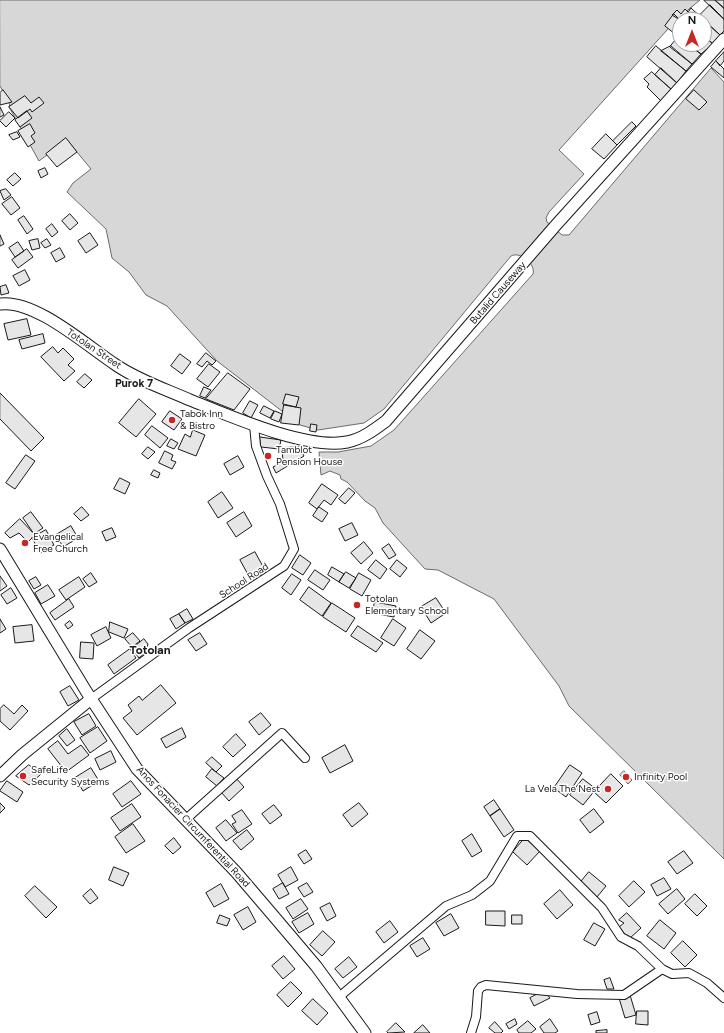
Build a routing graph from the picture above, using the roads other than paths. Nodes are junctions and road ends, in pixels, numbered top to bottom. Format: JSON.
{"nodes":[{"id":1,"x":724,"y":39,"type":"edge"},
{"id":2,"x":0,"y":304,"type":"edge"},
{"id":3,"x":254,"y":425,"type":"junction"},
{"id":4,"x":0,"y":549,"type":"edge"},
{"id":5,"x":91,"y":699,"type":"junction"},
{"id":6,"x":305,"y":758,"type":"dead end"},
{"id":7,"x":0,"y":776,"type":"edge"},
{"id":8,"x":185,"y":820,"type":"junction"},
{"id":9,"x":662,"y":969,"type":"junction"},
{"id":10,"x":339,"y":997,"type":"junction"},
{"id":11,"x":724,"y":998,"type":"edge"},
{"id":12,"x":365,"y":1033,"type":"edge"},
{"id":13,"x":471,"y":1033,"type":"edge"}],
"edges":[{"from":1,"to":3,"type":"main road","name":"Butalid Causeway"},
{"from":2,"to":3,"type":"main road","name":"Totolan Street"},
{"from":3,"to":5,"type":"street","name":"School Road"},
{"from":4,"to":5,"type":"main road","name":"Anos Fonacier Circumferential Road"},
{"from":5,"to":7,"type":"main road"},
{"from":5,"to":8,"type":"main road","name":"Anos Fonacier Circumferential Road"},
{"from":6,"to":8,"type":"street"},
{"from":8,"to":10,"type":"main road","name":"Anos Fonacier Circumferential Road"},
{"from":9,"to":10,"type":"street"},
{"from":9,"to":11,"type":"street"},
{"from":9,"to":13,"type":"street"},
{"from":10,"to":12,"type":"main road","name":"Anos Fonacier Circumferential Road"}]}
